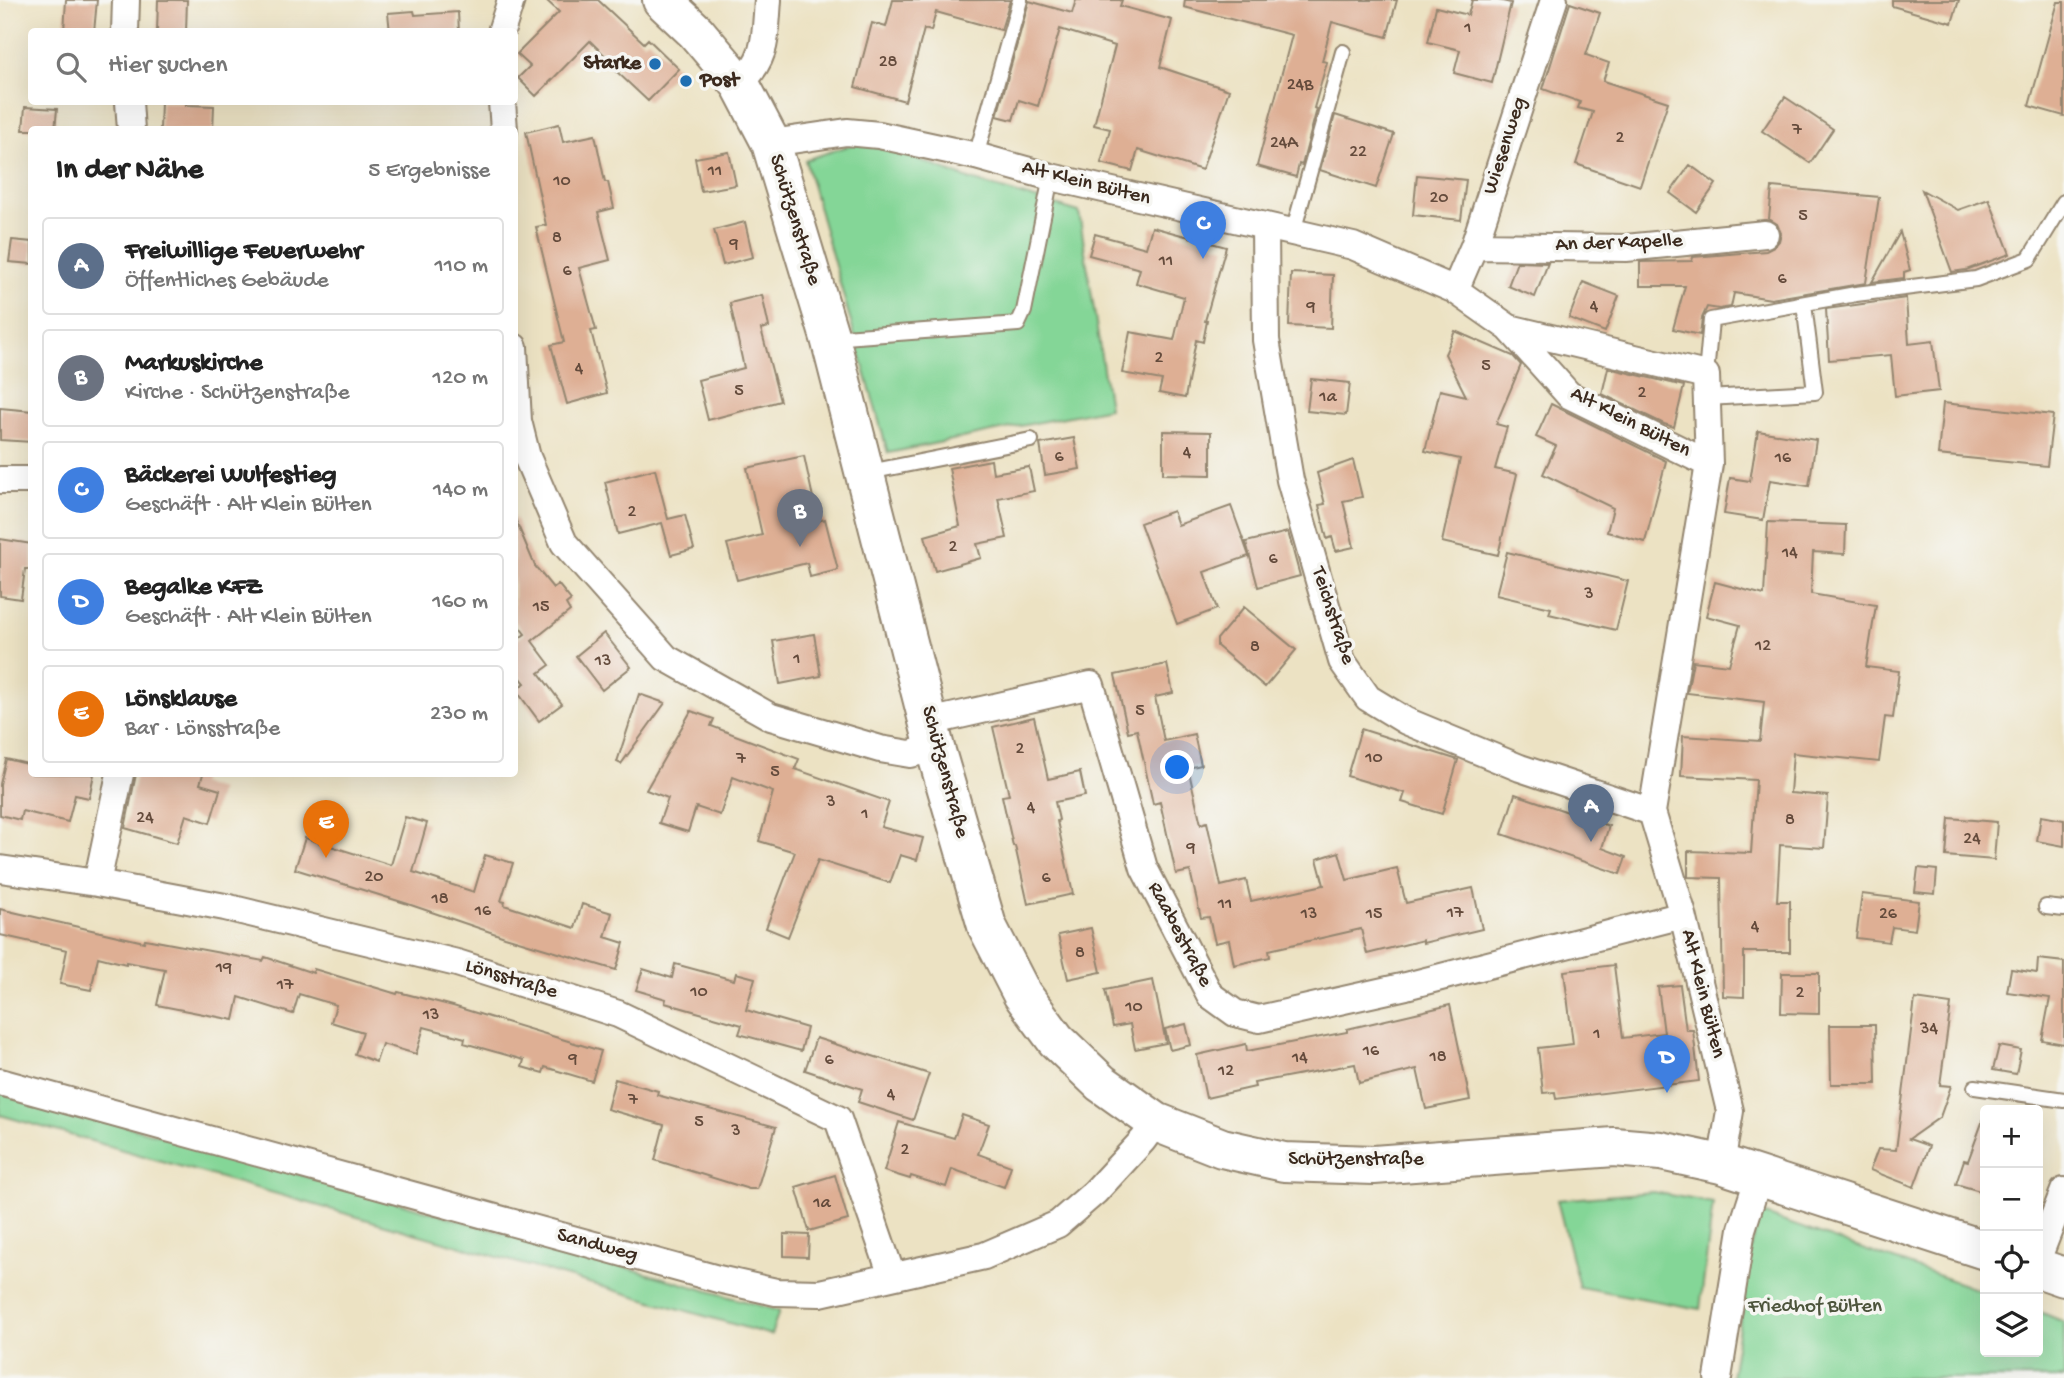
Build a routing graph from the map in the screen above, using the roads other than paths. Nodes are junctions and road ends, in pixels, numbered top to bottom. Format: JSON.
{"nodes":[{"id":1,"x":126,"y":0,"type":"edge"},
{"id":2,"x":511,"y":0,"type":"edge"},
{"id":3,"x":662,"y":0,"type":"edge"},
{"id":4,"x":768,"y":0,"type":"edge"},
{"id":5,"x":1020,"y":0,"type":"edge"},
{"id":6,"x":1554,"y":0,"type":"edge"},
{"id":7,"x":125,"y":28,"type":"edge"},
{"id":8,"x":502,"y":28,"type":"edge"},
{"id":9,"x":1343,"y":52,"type":"dead end"},
{"id":10,"x":740,"y":84,"type":"junction"},
{"id":11,"x":129,"y":105,"type":"edge"},
{"id":12,"x":502,"y":105,"type":"edge"},
{"id":13,"x":131,"y":126,"type":"edge"},
{"id":14,"x":504,"y":126,"type":"edge"},
{"id":15,"x":771,"y":143,"type":"junction"},
{"id":16,"x":976,"y":156,"type":"junction"},
{"id":17,"x":1051,"y":177,"type":"junction"},
{"id":18,"x":2064,"y":202,"type":"edge"},
{"id":19,"x":1265,"y":226,"type":"junction"},
{"id":20,"x":1293,"y":232,"type":"junction"},
{"id":21,"x":1765,"y":234,"type":"dead end"},
{"id":22,"x":1474,"y":246,"type":"junction"},
{"id":23,"x":1455,"y":290,"type":"junction"},
{"id":24,"x":1804,"y":304,"type":"junction"},
{"id":25,"x":1509,"y":328,"type":"junction"},
{"id":26,"x":830,"y":338,"type":"junction"},
{"id":27,"x":1707,"y":387,"type":"junction"},
{"id":28,"x":518,"y":421,"type":"edge"},
{"id":29,"x":1031,"y":440,"type":"dead end"},
{"id":30,"x":1709,"y":464,"type":"junction"},
{"id":31,"x":863,"y":473,"type":"junction"},
{"id":32,"x":0,"y":480,"type":"edge"},
{"id":33,"x":28,"y":480,"type":"edge"},
{"id":34,"x":932,"y":735,"type":"junction"},
{"id":35,"x":119,"y":777,"type":"edge"},
{"id":36,"x":1652,"y":812,"type":"junction"},
{"id":37,"x":0,"y":869,"type":"edge"},
{"id":38,"x":97,"y":883,"type":"junction"},
{"id":39,"x":2046,"y":907,"type":"dead end"},
{"id":40,"x":2064,"y":909,"type":"edge"},
{"id":41,"x":1683,"y":915,"type":"junction"},
{"id":42,"x":0,"y":1082,"type":"edge"},
{"id":43,"x":1975,"y":1087,"type":"dead end"},
{"id":44,"x":2064,"y":1100,"type":"edge"},
{"id":45,"x":1156,"y":1122,"type":"junction"},
{"id":46,"x":1721,"y":1164,"type":"junction"},
{"id":47,"x":1759,"y":1176,"type":"junction"},
{"id":48,"x":2064,"y":1191,"type":"edge"},
{"id":49,"x":2043,"y":1245,"type":"edge"},
{"id":50,"x":1980,"y":1248,"type":"edge"},
{"id":51,"x":2043,"y":1270,"type":"edge"},
{"id":52,"x":892,"y":1276,"type":"junction"},
{"id":53,"x":2064,"y":1277,"type":"edge"},
{"id":54,"x":1718,"y":1378,"type":"edge"}],
"edges":[{"from":1,"to":7,"type":"street"},
{"from":2,"to":8,"type":"street"},
{"from":3,"to":10,"type":"street","name":"Schützenstraße"},
{"from":4,"to":10,"type":"street"},
{"from":5,"to":16,"type":"lane"},
{"from":6,"to":22,"type":"street","name":"Wiesenweg"},
{"from":9,"to":20,"type":"lane"},
{"from":10,"to":15,"type":"street","name":"Schützenstraße"},
{"from":11,"to":13,"type":"street"},
{"from":12,"to":14,"type":"street"},
{"from":15,"to":16,"type":"street","name":"Alt Klein Bülten"},
{"from":15,"to":26,"type":"street","name":"Schützenstraße"},
{"from":16,"to":17,"type":"street","name":"Alt Klein Bülten"},
{"from":17,"to":19,"type":"street","name":"Alt Klein Bülten"},
{"from":17,"to":26,"type":"lane"},
{"from":18,"to":24,"type":"lane"},
{"from":19,"to":20,"type":"street","name":"Alt Klein Bülten"},
{"from":19,"to":36,"type":"street","name":"Teichstraße"},
{"from":20,"to":23,"type":"street","name":"Alt Klein Bülten"},
{"from":21,"to":22,"type":"street","name":"An der Kapelle"},
{"from":22,"to":23,"type":"street","name":"Wiesenweg"},
{"from":23,"to":25,"type":"street","name":"Alt Klein Bülten"},
{"from":24,"to":27,"type":"lane"},
{"from":24,"to":27,"type":"lane"},
{"from":25,"to":27,"type":"street"},
{"from":25,"to":30,"type":"street","name":"Alt Klein Bülten"},
{"from":26,"to":31,"type":"street","name":"Schützenstraße"},
{"from":27,"to":30,"type":"street"},
{"from":28,"to":34,"type":"street"},
{"from":29,"to":31,"type":"lane"},
{"from":30,"to":36,"type":"street","name":"Alt Klein Bülten"},
{"from":31,"to":34,"type":"street","name":"Schützenstraße"},
{"from":32,"to":33,"type":"street"},
{"from":34,"to":41,"type":"street","name":"Raabestraße"},
{"from":34,"to":45,"type":"street","name":"Schützenstraße"},
{"from":35,"to":38,"type":"street"},
{"from":36,"to":41,"type":"street","name":"Alt Klein Bülten"},
{"from":37,"to":38,"type":"street","name":"Lönsstraße"},
{"from":38,"to":52,"type":"street","name":"Lönsstraße"},
{"from":39,"to":40,"type":"lane"},
{"from":41,"to":46,"type":"street","name":"Alt Klein Bülten"},
{"from":42,"to":52,"type":"street","name":"Sandweg"},
{"from":43,"to":44,"type":"lane"},
{"from":45,"to":46,"type":"street","name":"Schützenstraße"},
{"from":45,"to":52,"type":"street","name":"Sandweg"},
{"from":46,"to":47,"type":"street","name":"Schützenstraße"},
{"from":47,"to":50,"type":"street","name":"Schützenstraße"},
{"from":47,"to":54,"type":"street"},
{"from":48,"to":49,"type":"street"},
{"from":51,"to":53,"type":"street"}]}
